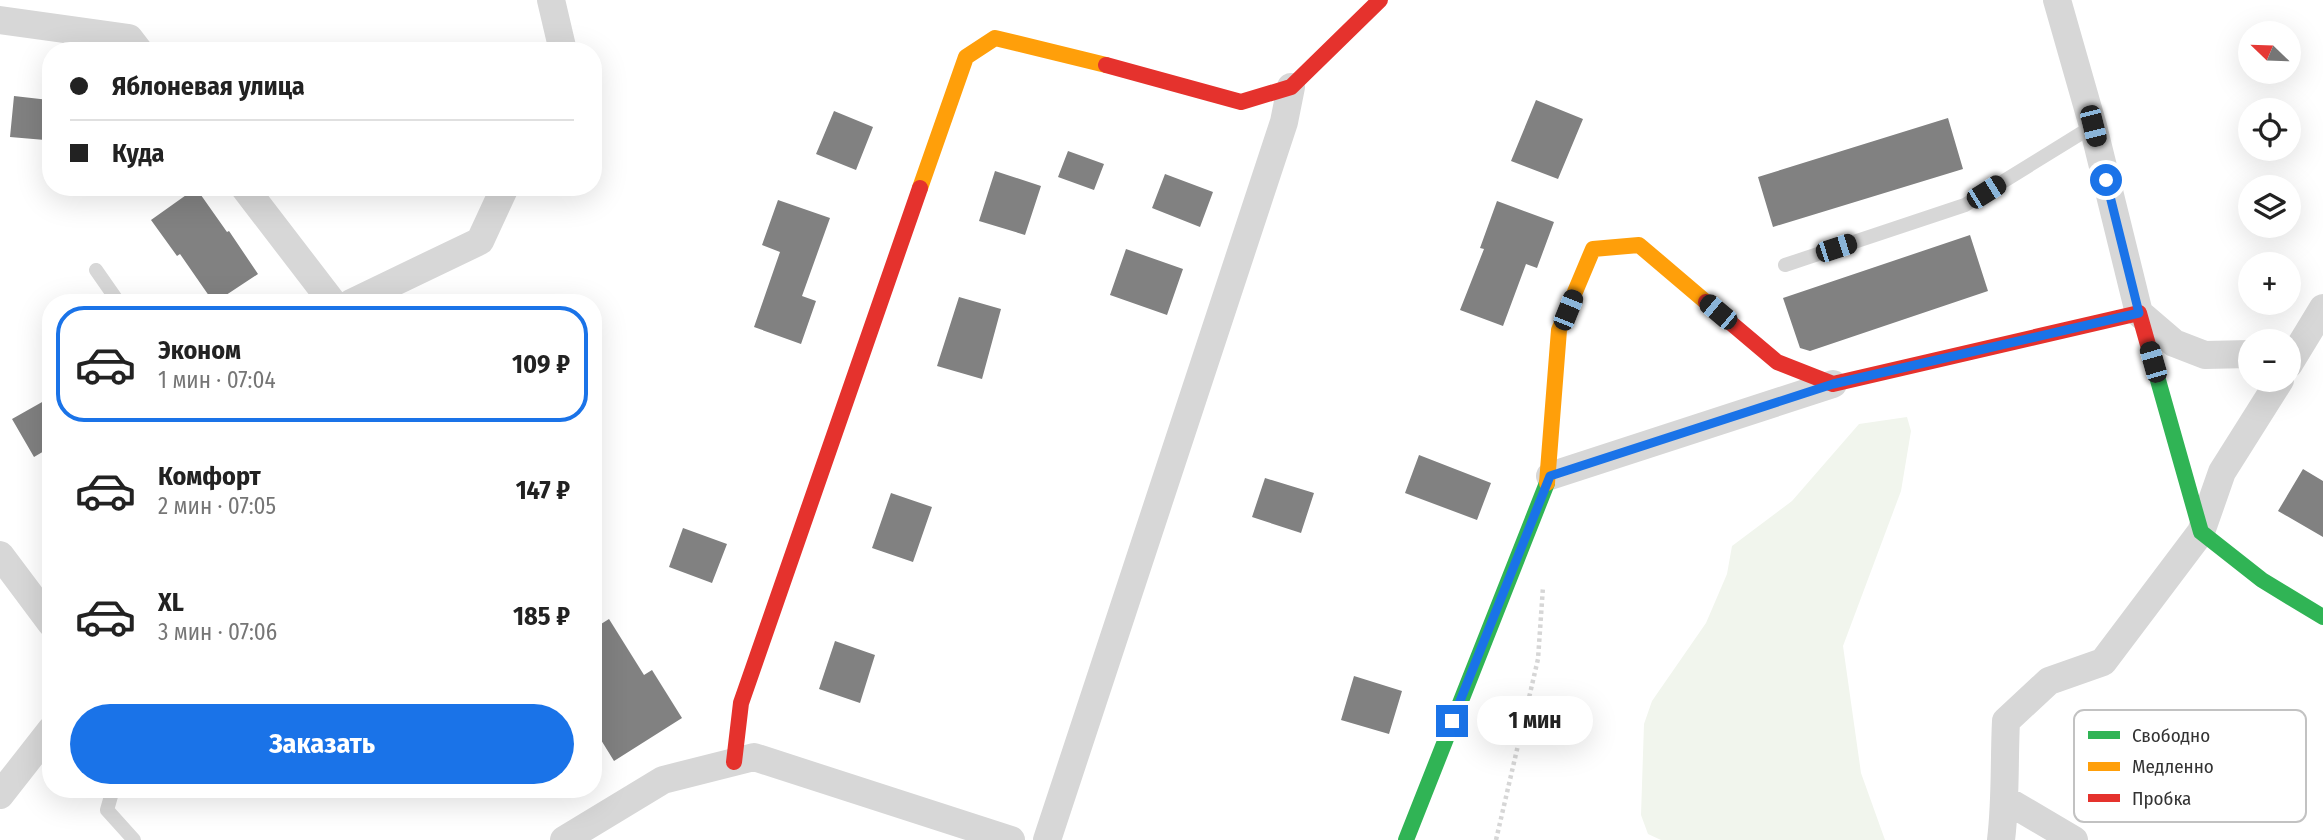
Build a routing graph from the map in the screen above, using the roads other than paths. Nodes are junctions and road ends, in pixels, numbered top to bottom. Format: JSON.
{"nodes":[{"id":1,"x":551,"y":0,"type":"edge"},
{"id":2,"x":1380,"y":0,"type":"edge"},
{"id":3,"x":2057,"y":0,"type":"edge"},
{"id":4,"x":0,"y":20,"type":"edge"},
{"id":5,"x":132,"y":42,"type":"edge"},
{"id":6,"x":562,"y":42,"type":"edge"},
{"id":7,"x":1292,"y":87,"type":"junction"},
{"id":8,"x":2093,"y":126,"type":"junction"},
{"id":9,"x":251,"y":196,"type":"edge"},
{"id":10,"x":501,"y":196,"type":"edge"},
{"id":11,"x":1785,"y":265,"type":"dead end"},
{"id":12,"x":96,"y":270,"type":"dead end"},
{"id":13,"x":113,"y":294,"type":"edge"},
{"id":14,"x":326,"y":294,"type":"edge"},
{"id":15,"x":370,"y":294,"type":"edge"},
{"id":16,"x":2323,"y":301,"type":"edge"},
{"id":17,"x":2323,"y":308,"type":"edge"},
{"id":18,"x":2139,"y":313,"type":"junction"},
{"id":19,"x":2297,"y":329,"type":"edge"},
{"id":20,"x":2301,"y":344,"type":"edge"},
{"id":21,"x":2238,"y":354,"type":"edge"},
{"id":22,"x":1833,"y":384,"type":"junction"},
{"id":23,"x":2272,"y":392,"type":"edge"},
{"id":24,"x":1550,"y":476,"type":"junction"},
{"id":25,"x":2201,"y":532,"type":"junction"},
{"id":26,"x":0,"y":555,"type":"edge"},
{"id":27,"x":42,"y":611,"type":"edge"},
{"id":28,"x":2323,"y":617,"type":"edge"},
{"id":29,"x":42,"y":741,"type":"edge"},
{"id":30,"x":734,"y":762,"type":"junction"},
{"id":31,"x":0,"y":794,"type":"edge"},
{"id":32,"x":110,"y":798,"type":"edge"},
{"id":33,"x":2006,"y":800,"type":"junction"},
{"id":34,"x":134,"y":840,"type":"edge"},
{"id":35,"x":564,"y":840,"type":"edge"},
{"id":36,"x":1011,"y":840,"type":"edge"},
{"id":37,"x":1047,"y":840,"type":"edge"},
{"id":38,"x":1406,"y":840,"type":"edge"},
{"id":39,"x":2001,"y":840,"type":"edge"},
{"id":40,"x":2074,"y":840,"type":"edge"}],
"edges":[{"from":1,"to":6,"type":"street"},
{"from":2,"to":7,"type":"street"},
{"from":3,"to":8,"type":"street"},
{"from":4,"to":5,"type":"street"},
{"from":7,"to":30,"type":"street"},
{"from":7,"to":37,"type":"street"},
{"from":8,"to":11,"type":"lane"},
{"from":8,"to":18,"type":"street"},
{"from":9,"to":14,"type":"street"},
{"from":10,"to":15,"type":"street"},
{"from":12,"to":13,"type":"lane"},
{"from":16,"to":19,"type":"street"},
{"from":17,"to":20,"type":"street"},
{"from":18,"to":21,"type":"street"},
{"from":18,"to":22,"type":"street"},
{"from":18,"to":25,"type":"street"},
{"from":22,"to":24,"type":"street"},
{"from":22,"to":24,"type":"street"},
{"from":23,"to":25,"type":"street"},
{"from":24,"to":38,"type":"street"},
{"from":25,"to":28,"type":"street"},
{"from":25,"to":33,"type":"street"},
{"from":26,"to":27,"type":"street"},
{"from":29,"to":31,"type":"street"},
{"from":30,"to":35,"type":"street"},
{"from":30,"to":36,"type":"street"},
{"from":32,"to":34,"type":"lane"},
{"from":33,"to":39,"type":"street"},
{"from":33,"to":40,"type":"street"}]}
